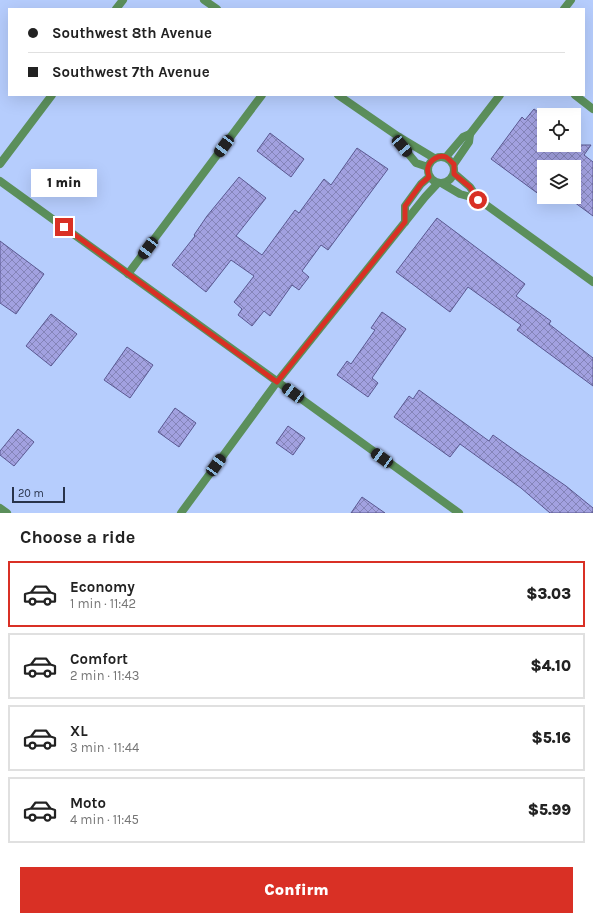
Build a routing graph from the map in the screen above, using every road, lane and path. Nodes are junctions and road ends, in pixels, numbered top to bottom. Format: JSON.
{"nodes":[{"id":1,"x":123,"y":0,"type":"edge"},
{"id":2,"x":204,"y":0,"type":"edge"},
{"id":3,"x":571,"y":0,"type":"edge"},
{"id":4,"x":117,"y":8,"type":"edge"},
{"id":5,"x":216,"y":8,"type":"edge"},
{"id":6,"x":565,"y":8,"type":"edge"},
{"id":7,"x":51,"y":96,"type":"edge"},
{"id":8,"x":261,"y":96,"type":"edge"},
{"id":9,"x":339,"y":96,"type":"edge"},
{"id":10,"x":499,"y":96,"type":"edge"},
{"id":11,"x":576,"y":96,"type":"edge"},
{"id":12,"x":593,"y":108,"type":"edge"},
{"id":13,"x":470,"y":134,"type":"junction"},
{"id":14,"x":398,"y":137,"type":"junction"},
{"id":15,"x":446,"y":157,"type":"junction"},
{"id":16,"x":434,"y":158,"type":"junction"},
{"id":17,"x":0,"y":164,"type":"edge"},
{"id":18,"x":454,"y":164,"type":"junction"},
{"id":19,"x":428,"y":167,"type":"junction"},
{"id":20,"x":454,"y":174,"type":"junction"},
{"id":21,"x":429,"y":177,"type":"junction"},
{"id":22,"x":0,"y":181,"type":"edge"},
{"id":23,"x":440,"y":184,"type":"junction"},
{"id":24,"x":478,"y":200,"type":"junction"},
{"id":25,"x":405,"y":222,"type":"junction"},
{"id":26,"x":128,"y":274,"type":"junction"},
{"id":27,"x":593,"y":282,"type":"edge"},
{"id":28,"x":277,"y":382,"type":"junction"},
{"id":29,"x":0,"y":508,"type":"edge"},
{"id":30,"x":7,"y":513,"type":"edge"},
{"id":31,"x":181,"y":513,"type":"edge"},
{"id":32,"x":459,"y":513,"type":"edge"}],
"edges":[{"from":1,"to":4,"type":"street"},
{"from":2,"to":5,"type":"street"},
{"from":3,"to":6,"type":"street"},
{"from":7,"to":17,"type":"street"},
{"from":8,"to":26,"type":"street"},
{"from":9,"to":14,"type":"street"},
{"from":10,"to":13,"type":"street"},
{"from":11,"to":12,"type":"street"},
{"from":13,"to":15,"type":"street"},
{"from":13,"to":18,"type":"street"},
{"from":14,"to":16,"type":"street"},
{"from":14,"to":19,"type":"street"},
{"from":15,"to":16,"type":"street"},
{"from":15,"to":18,"type":"street"},
{"from":16,"to":19,"type":"street"},
{"from":18,"to":20,"type":"street"},
{"from":19,"to":21,"type":"street"},
{"from":20,"to":23,"type":"street"},
{"from":20,"to":24,"type":"street"},
{"from":21,"to":23,"type":"street"},
{"from":21,"to":25,"type":"street"},
{"from":22,"to":26,"type":"street"},
{"from":23,"to":24,"type":"street"},
{"from":23,"to":25,"type":"street"},
{"from":24,"to":27,"type":"street"},
{"from":25,"to":28,"type":"street"},
{"from":26,"to":28,"type":"street"},
{"from":28,"to":31,"type":"street"},
{"from":28,"to":32,"type":"street"},
{"from":29,"to":30,"type":"street"}]}
